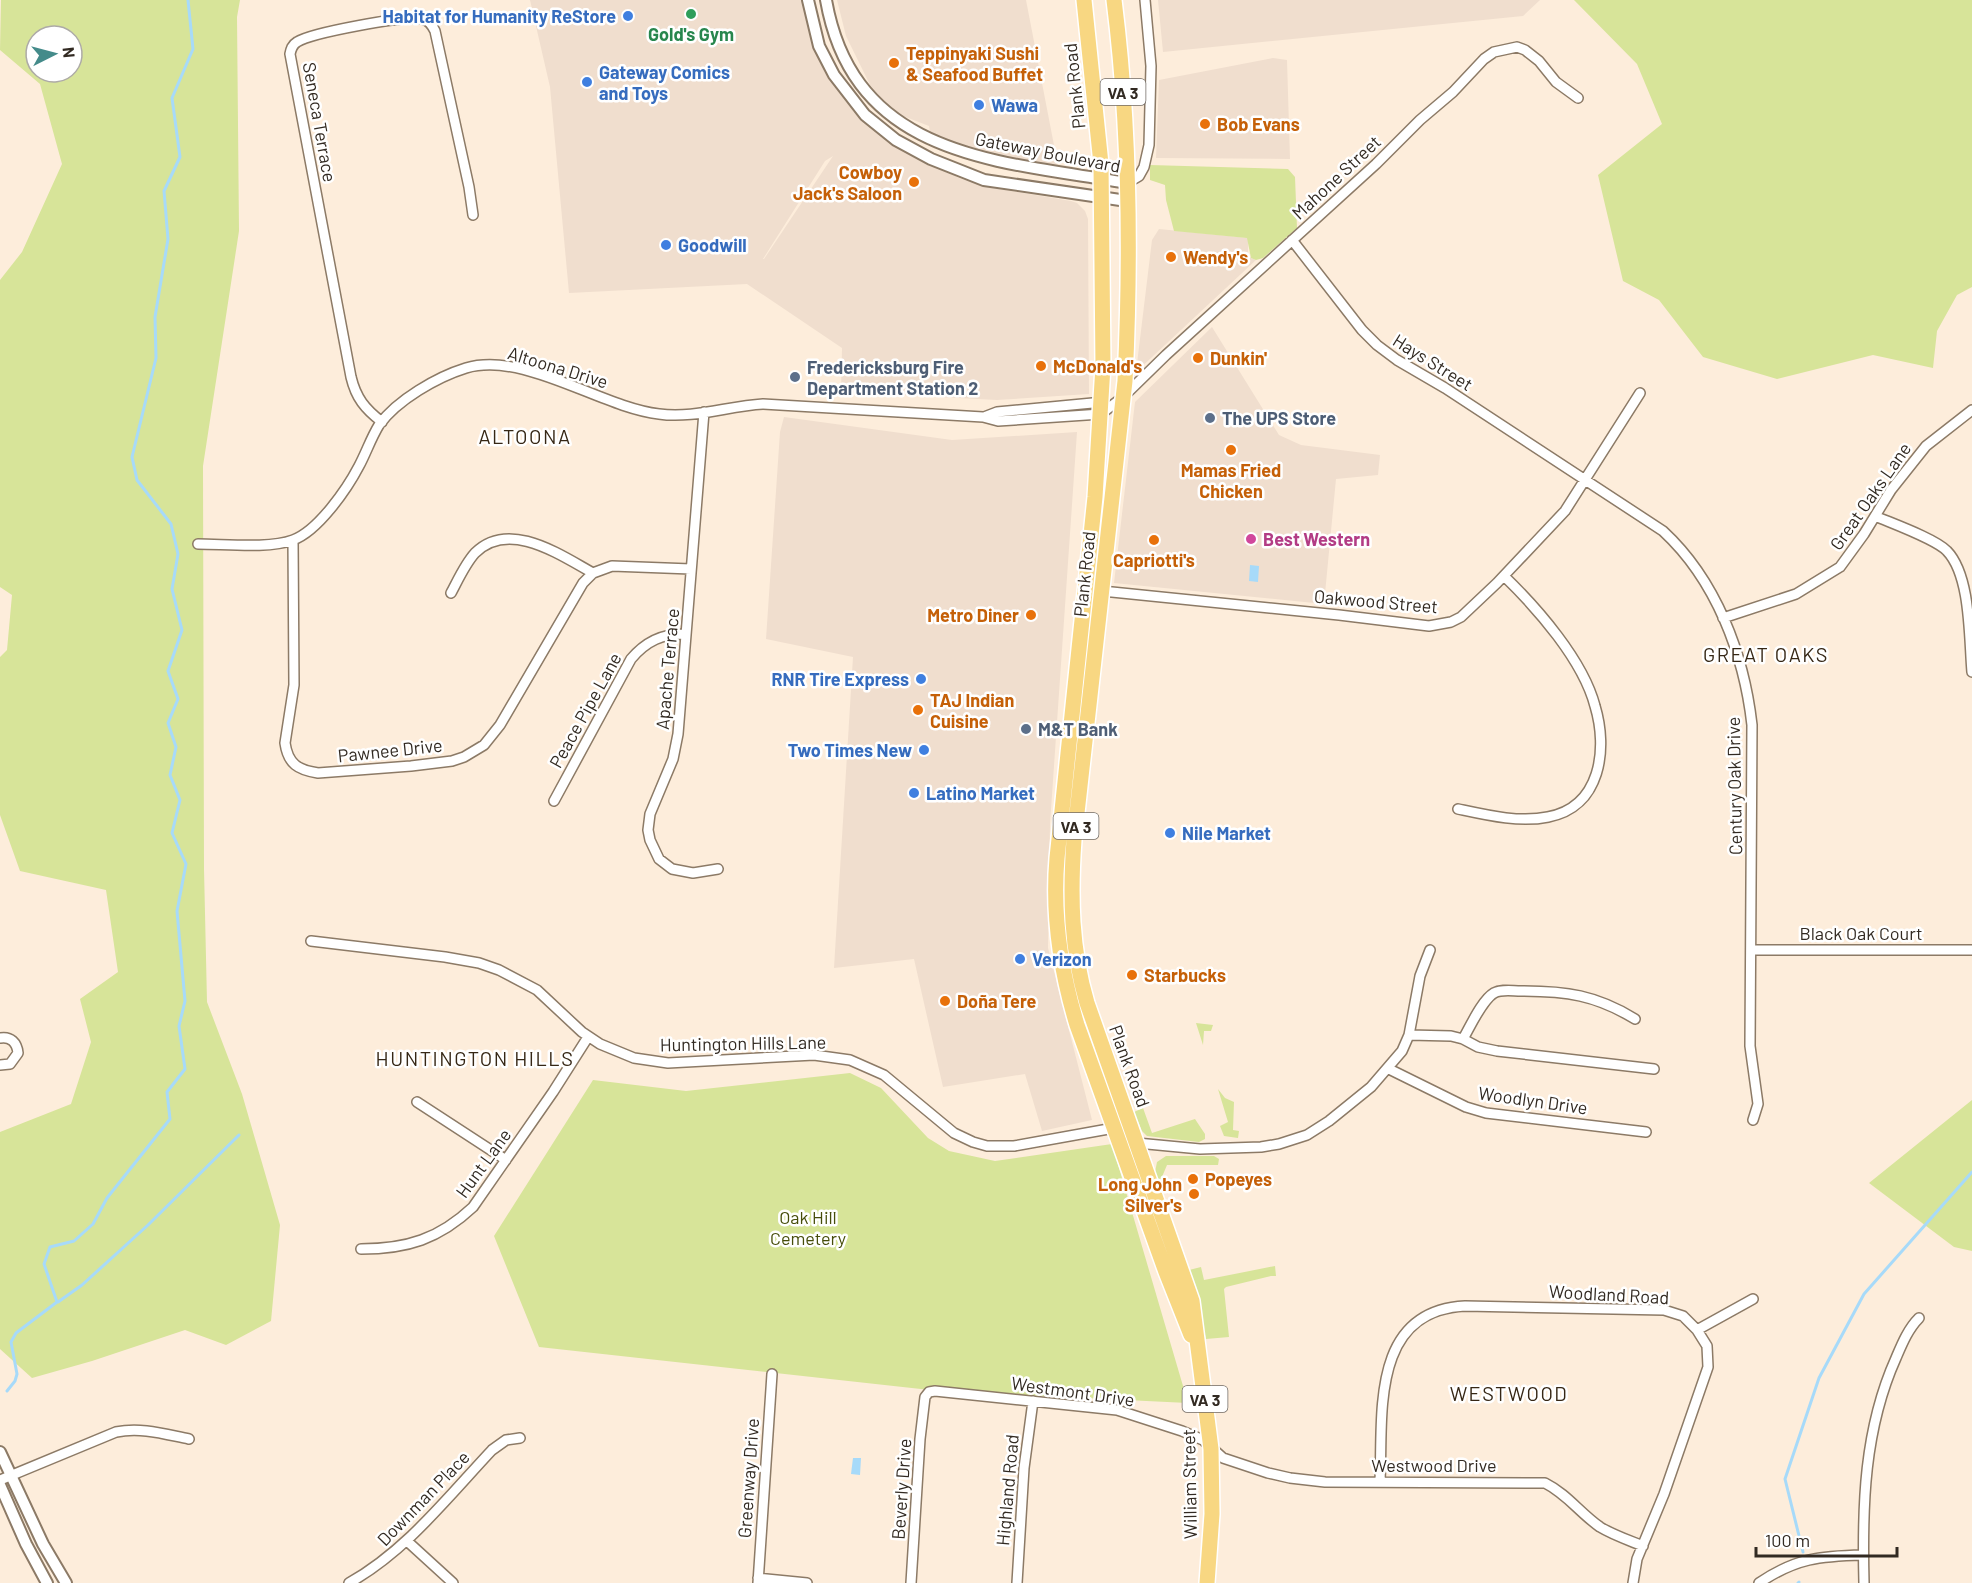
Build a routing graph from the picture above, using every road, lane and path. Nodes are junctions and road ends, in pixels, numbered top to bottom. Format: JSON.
{"nodes":[{"id":1,"x":808,"y":0,"type":"edge"},
{"id":2,"x":826,"y":0,"type":"edge"},
{"id":3,"x":1084,"y":0,"type":"edge"},
{"id":4,"x":1114,"y":0,"type":"edge"},
{"id":5,"x":1145,"y":0,"type":"edge"},
{"id":6,"x":1578,"y":98,"type":"dead end"},
{"id":7,"x":1101,"y":179,"type":"junction"},
{"id":8,"x":1128,"y":183,"type":"junction"},
{"id":9,"x":1101,"y":197,"type":"junction"},
{"id":10,"x":1127,"y":201,"type":"junction"},
{"id":11,"x":473,"y":214,"type":"dead end"},
{"id":12,"x":1292,"y":240,"type":"junction"},
{"id":13,"x":1640,"y":393,"type":"dead end"},
{"id":14,"x":1123,"y":397,"type":"junction"},
{"id":15,"x":1101,"y":408,"type":"junction"},
{"id":16,"x":1972,"y":410,"type":"edge"},
{"id":17,"x":704,"y":412,"type":"junction"},
{"id":18,"x":382,"y":422,"type":"junction"},
{"id":19,"x":1585,"y":480,"type":"junction"},
{"id":20,"x":1875,"y":516,"type":"junction"},
{"id":21,"x":293,"y":540,"type":"junction"},
{"id":22,"x":198,"y":544,"type":"dead end"},
{"id":23,"x":691,"y":569,"type":"junction"},
{"id":24,"x":593,"y":573,"type":"junction"},
{"id":25,"x":1504,"y":576,"type":"junction"},
{"id":26,"x":1102,"y":591,"type":"junction"},
{"id":27,"x":450,"y":592,"type":"dead end"},
{"id":28,"x":1723,"y":618,"type":"junction"},
{"id":29,"x":1081,"y":628,"type":"junction"},
{"id":30,"x":686,"y":634,"type":"junction"},
{"id":31,"x":1095,"y":653,"type":"junction"},
{"id":32,"x":1972,"y":672,"type":"edge"},
{"id":33,"x":1076,"y":677,"type":"junction"},
{"id":34,"x":1089,"y":710,"type":"junction"},
{"id":35,"x":554,"y":801,"type":"dead end"},
{"id":36,"x":1458,"y":809,"type":"dead end"},
{"id":37,"x":718,"y":869,"type":"dead end"},
{"id":38,"x":311,"y":941,"type":"dead end"},
{"id":39,"x":1430,"y":950,"type":"dead end"},
{"id":40,"x":1750,"y":950,"type":"junction"},
{"id":41,"x":1972,"y":950,"type":"edge"},
{"id":42,"x":1635,"y":1019,"type":"dead end"},
{"id":43,"x":1409,"y":1035,"type":"junction"},
{"id":44,"x":588,"y":1037,"type":"junction"},
{"id":45,"x":0,"y":1038,"type":"edge"},
{"id":46,"x":1463,"y":1039,"type":"junction"},
{"id":47,"x":0,"y":1065,"type":"edge"},
{"id":48,"x":1389,"y":1069,"type":"junction"},
{"id":49,"x":1654,"y":1069,"type":"dead end"},
{"id":50,"x":417,"y":1102,"type":"dead end"},
{"id":51,"x":1754,"y":1120,"type":"dead end"},
{"id":52,"x":1114,"y":1128,"type":"junction"},
{"id":53,"x":1646,"y":1132,"type":"dead end"},
{"id":54,"x":1137,"y":1143,"type":"junction"},
{"id":55,"x":506,"y":1160,"type":"junction"},
{"id":56,"x":361,"y":1249,"type":"dead end"},
{"id":57,"x":1753,"y":1299,"type":"dead end"},
{"id":58,"x":1919,"y":1318,"type":"dead end"},
{"id":59,"x":1697,"y":1330,"type":"junction"},
{"id":60,"x":1197,"y":1348,"type":"junction"},
{"id":61,"x":772,"y":1374,"type":"dead end"},
{"id":62,"x":925,"y":1397,"type":"joint"},
{"id":63,"x":1033,"y":1401,"type":"junction"},
{"id":64,"x":520,"y":1438,"type":"dead end"},
{"id":65,"x":189,"y":1439,"type":"dead end"},
{"id":66,"x":1211,"y":1449,"type":"junction"},
{"id":67,"x":0,"y":1452,"type":"edge"},
{"id":68,"x":5,"y":1478,"type":"edge"},
{"id":69,"x":1380,"y":1481,"type":"junction"},
{"id":70,"x":0,"y":1485,"type":"edge"},
{"id":71,"x":407,"y":1541,"type":"junction"},
{"id":72,"x":1643,"y":1546,"type":"junction"},
{"id":73,"x":1863,"y":1555,"type":"junction"},
{"id":74,"x":758,"y":1580,"type":"edge"},
{"id":75,"x":47,"y":1583,"type":"edge"},
{"id":76,"x":66,"y":1583,"type":"edge"},
{"id":77,"x":349,"y":1583,"type":"edge"},
{"id":78,"x":453,"y":1583,"type":"edge"},
{"id":79,"x":807,"y":1583,"type":"edge"},
{"id":80,"x":911,"y":1583,"type":"edge"},
{"id":81,"x":1017,"y":1583,"type":"edge"},
{"id":82,"x":1207,"y":1583,"type":"edge"},
{"id":83,"x":1633,"y":1583,"type":"edge"},
{"id":84,"x":1759,"y":1583,"type":"edge"},
{"id":85,"x":1864,"y":1583,"type":"edge"}],
"edges":[{"from":1,"to":9,"type":"street","name":"Gateway Boulevard"},
{"from":2,"to":7,"type":"street","name":"Gateway Boulevard"},
{"from":3,"to":7,"type":"highway","name":"Plank Road","number":"VA 3"},
{"from":4,"to":8,"type":"highway","name":"Plank Road","number":"VA 3"},
{"from":5,"to":8,"type":"street"},
{"from":6,"to":12,"type":"street","name":"Mahone Street"},
{"from":7,"to":8,"type":"street","name":"Gateway Boulevard"},
{"from":7,"to":9,"type":"highway","name":"Plank Road","number":"VA 3"},
{"from":8,"to":10,"type":"highway","name":"Plank Road","number":"VA 3"},
{"from":9,"to":10,"type":"street","name":"Gateway Boulevard"},
{"from":9,"to":15,"type":"highway","name":"Plank Road","number":"VA 3"},
{"from":10,"to":14,"type":"highway","name":"Plank Road","number":"VA 3"},
{"from":11,"to":18,"type":"street","name":"Seneca Terrace"},
{"from":12,"to":14,"type":"street","name":"Mahone Street"},
{"from":12,"to":19,"type":"street","name":"Hays Street"},
{"from":13,"to":19,"type":"street","name":"Oakwood Street"},
{"from":14,"to":15,"type":"street"},
{"from":14,"to":26,"type":"highway","name":"Plank Road","number":"VA 3"},
{"from":15,"to":17,"type":"street","name":"Altoona Drive"},
{"from":15,"to":29,"type":"highway","name":"Plank Road","number":"VA 3"},
{"from":16,"to":20,"type":"street","name":"Great Oaks Lane"},
{"from":17,"to":18,"type":"street","name":"Altoona Drive"},
{"from":17,"to":23,"type":"street","name":"Apache Terrace"},
{"from":18,"to":21,"type":"street","name":"Altoona Drive"},
{"from":19,"to":25,"type":"street","name":"Oakwood Street"},
{"from":19,"to":28,"type":"street","name":"Century Oak Drive"},
{"from":20,"to":28,"type":"street","name":"Great Oaks Lane"},
{"from":20,"to":32,"type":"street"},
{"from":21,"to":22,"type":"street"},
{"from":21,"to":24,"type":"street","name":"Pawnee Drive"},
{"from":23,"to":24,"type":"street"},
{"from":23,"to":30,"type":"street","name":"Apache Terrace"},
{"from":24,"to":27,"type":"street"},
{"from":25,"to":26,"type":"street","name":"Oakwood Street"},
{"from":25,"to":36,"type":"street"},
{"from":26,"to":31,"type":"highway","name":"Plank Road","number":"VA 3"},
{"from":28,"to":40,"type":"street","name":"Century Oak Drive"},
{"from":29,"to":31,"type":"highway"},
{"from":29,"to":33,"type":"highway","name":"Plank Road","number":"VA 3"},
{"from":30,"to":35,"type":"street","name":"Peace Pipe Lane"},
{"from":30,"to":37,"type":"street","name":"Apache Terrace"},
{"from":31,"to":34,"type":"highway","name":"Plank Road","number":"VA 3"},
{"from":33,"to":34,"type":"highway"},
{"from":33,"to":52,"type":"highway","name":"Plank Road","number":"VA 3"},
{"from":34,"to":54,"type":"highway","name":"Plank Road","number":"VA 3"},
{"from":38,"to":44,"type":"street","name":"Huntington Hills Lane"},
{"from":39,"to":43,"type":"street"},
{"from":40,"to":41,"type":"street","name":"Black Oak Court"},
{"from":40,"to":51,"type":"street","name":"Century Oak Drive"},
{"from":42,"to":46,"type":"street"},
{"from":43,"to":46,"type":"street"},
{"from":43,"to":48,"type":"street"},
{"from":44,"to":52,"type":"street","name":"Huntington Hills Lane"},
{"from":44,"to":55,"type":"street","name":"Hunt Lane"},
{"from":45,"to":47,"type":"street"},
{"from":46,"to":49,"type":"street"},
{"from":48,"to":53,"type":"street","name":"Woodlyn Drive"},
{"from":48,"to":54,"type":"street"},
{"from":50,"to":55,"type":"street"},
{"from":52,"to":54,"type":"street"},
{"from":52,"to":60,"type":"highway","name":"William Street","number":"VA 3"},
{"from":54,"to":60,"type":"highway","name":"William Street","number":"VA 3"},
{"from":55,"to":56,"type":"street","name":"Hunt Lane"},
{"from":57,"to":59,"type":"street"},
{"from":58,"to":73,"type":"street"},
{"from":59,"to":69,"type":"street","name":"Woodland Road"},
{"from":59,"to":72,"type":"street"},
{"from":60,"to":66,"type":"highway","name":"William Street","number":"VA 3"},
{"from":61,"to":74,"type":"street","name":"Greenway Drive"},
{"from":62,"to":63,"type":"street","name":"Westmont Drive"},
{"from":62,"to":80,"type":"street","name":"Beverly Drive"},
{"from":63,"to":66,"type":"street","name":"Westmont Drive"},
{"from":63,"to":81,"type":"street","name":"Highland Road"},
{"from":64,"to":71,"type":"street","name":"Downman Place"},
{"from":65,"to":68,"type":"street"},
{"from":66,"to":69,"type":"street","name":"Westwood Drive"},
{"from":66,"to":82,"type":"highway","name":"William Street","number":"VA 3"},
{"from":67,"to":68,"type":"street"},
{"from":68,"to":76,"type":"street"},
{"from":69,"to":72,"type":"street","name":"Westwood Drive"},
{"from":70,"to":75,"type":"street"},
{"from":71,"to":77,"type":"street","name":"Downman Place"},
{"from":71,"to":78,"type":"street"},
{"from":72,"to":83,"type":"street"},
{"from":73,"to":84,"type":"street"},
{"from":73,"to":85,"type":"street"},
{"from":74,"to":79,"type":"street"}]}
